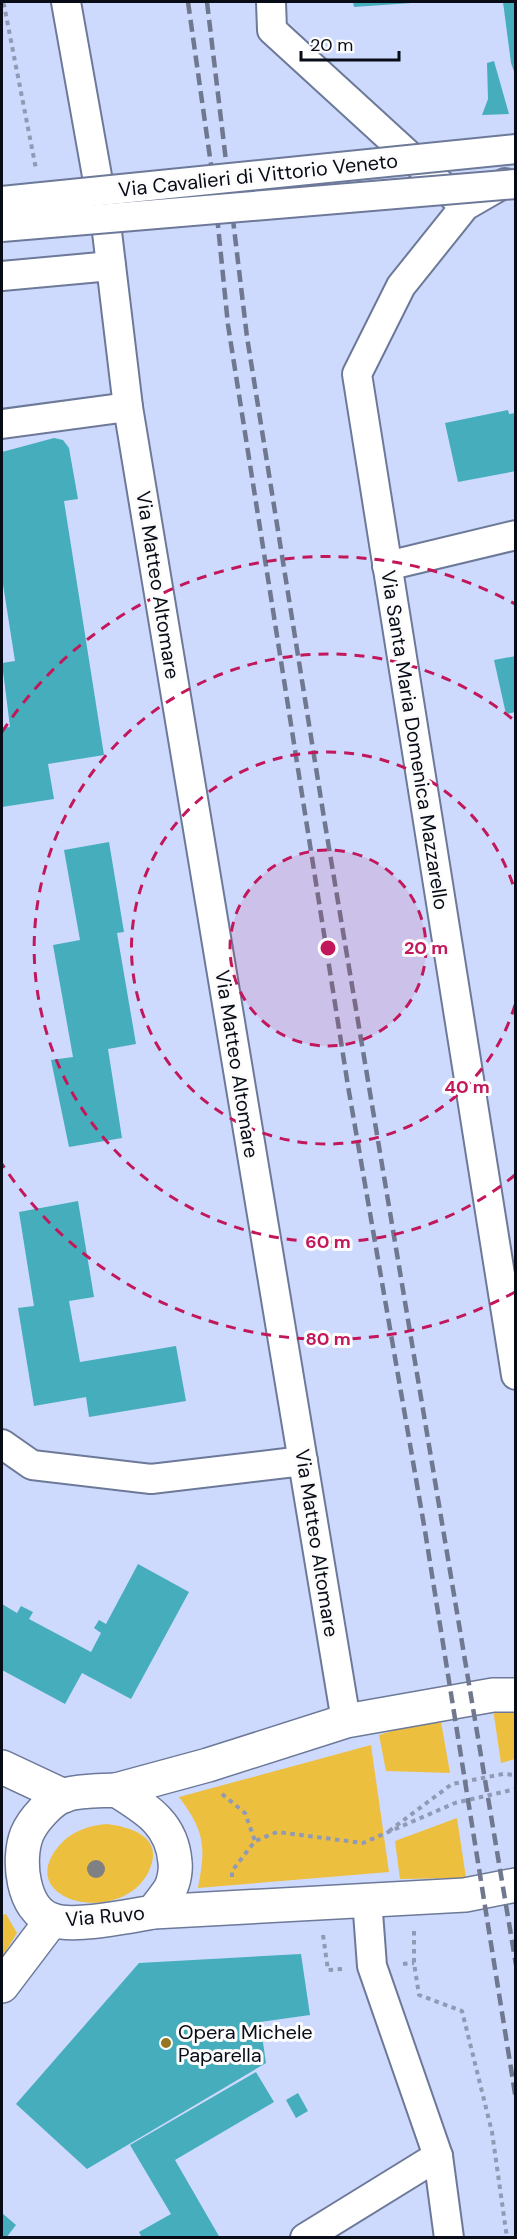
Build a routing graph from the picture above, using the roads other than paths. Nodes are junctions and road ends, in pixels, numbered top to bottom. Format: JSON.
{"nodes":[{"id":1,"x":66,"y":2,"type":"edge"},
{"id":2,"x":271,"y":2,"type":"edge"},
{"id":3,"x":516,"y":149,"type":"edge"},
{"id":4,"x":516,"y":177,"type":"edge"},
{"id":5,"x":516,"y":184,"type":"edge"},
{"id":6,"x":2,"y":201,"type":"edge"},
{"id":7,"x":465,"y":206,"type":"junction"},
{"id":8,"x":2,"y":227,"type":"edge"},
{"id":9,"x":111,"y":266,"type":"junction"},
{"id":10,"x":2,"y":276,"type":"edge"},
{"id":11,"x":128,"y":407,"type":"junction"},
{"id":12,"x":2,"y":424,"type":"edge"},
{"id":13,"x":516,"y":535,"type":"edge"},
{"id":14,"x":387,"y":566,"type":"junction"},
{"id":15,"x":516,"y":1376,"type":"edge"},
{"id":16,"x":2,"y":1444,"type":"edge"},
{"id":17,"x":303,"y":1461,"type":"junction"},
{"id":18,"x":516,"y":1695,"type":"edge"},
{"id":19,"x":346,"y":1721,"type":"junction"},
{"id":20,"x":2,"y":1767,"type":"edge"},
{"id":21,"x":116,"y":1790,"type":"junction"},
{"id":22,"x":64,"y":1796,"type":"junction"},
{"id":23,"x":2,"y":1848,"type":"edge"},
{"id":24,"x":16,"y":1879,"type":"edge"},
{"id":25,"x":516,"y":1885,"type":"edge"},
{"id":26,"x":367,"y":1899,"type":"junction"},
{"id":27,"x":153,"y":1912,"type":"junction"},
{"id":28,"x":52,"y":1920,"type":"junction"},
{"id":29,"x":2,"y":1986,"type":"edge"},
{"id":30,"x":438,"y":2156,"type":"junction"},
{"id":31,"x":305,"y":2238,"type":"edge"},
{"id":32,"x":449,"y":2238,"type":"edge"}],
"edges":[{"from":1,"to":9,"type":"street","name":"Via Matteo Altomare"},
{"from":2,"to":7,"type":"street"},
{"from":3,"to":6,"type":"street","name":"Via Cavalieri di Vittorio Veneto","bridge":true},
{"from":4,"to":7,"type":"street"},
{"from":5,"to":8,"type":"street","name":"Via Cavalieri di Vittorio Veneto","bridge":true},
{"from":7,"to":14,"type":"street","name":"Via Santa Maria Domenica Mazzarello"},
{"from":9,"to":10,"type":"street"},
{"from":9,"to":11,"type":"street","name":"Via Matteo Altomare"},
{"from":11,"to":12,"type":"street"},
{"from":11,"to":17,"type":"street","name":"Via Matteo Altomare"},
{"from":13,"to":14,"type":"street"},
{"from":14,"to":15,"type":"street","name":"Via Santa Maria Domenica Mazzarello"},
{"from":16,"to":17,"type":"street"},
{"from":17,"to":19,"type":"street","name":"Via Matteo Altomare"},
{"from":18,"to":19,"type":"main road"},
{"from":19,"to":21,"type":"main road"},
{"from":20,"to":22,"type":"main road"},
{"from":21,"to":22,"type":"main road"},
{"from":21,"to":27,"type":"main road","name":"Via Ruvo"},
{"from":22,"to":24,"type":"main road","name":"Via Ruvo"},
{"from":23,"to":24,"type":"main road","name":"Via Ruvo"},
{"from":24,"to":28,"type":"main road","name":"Via Ruvo"},
{"from":25,"to":26,"type":"main road"},
{"from":26,"to":27,"type":"main road"},
{"from":26,"to":30,"type":"street"},
{"from":27,"to":28,"type":"main road","name":"Via Ruvo"},
{"from":28,"to":29,"type":"main road"},
{"from":30,"to":31,"type":"street"},
{"from":30,"to":32,"type":"street"}]}
